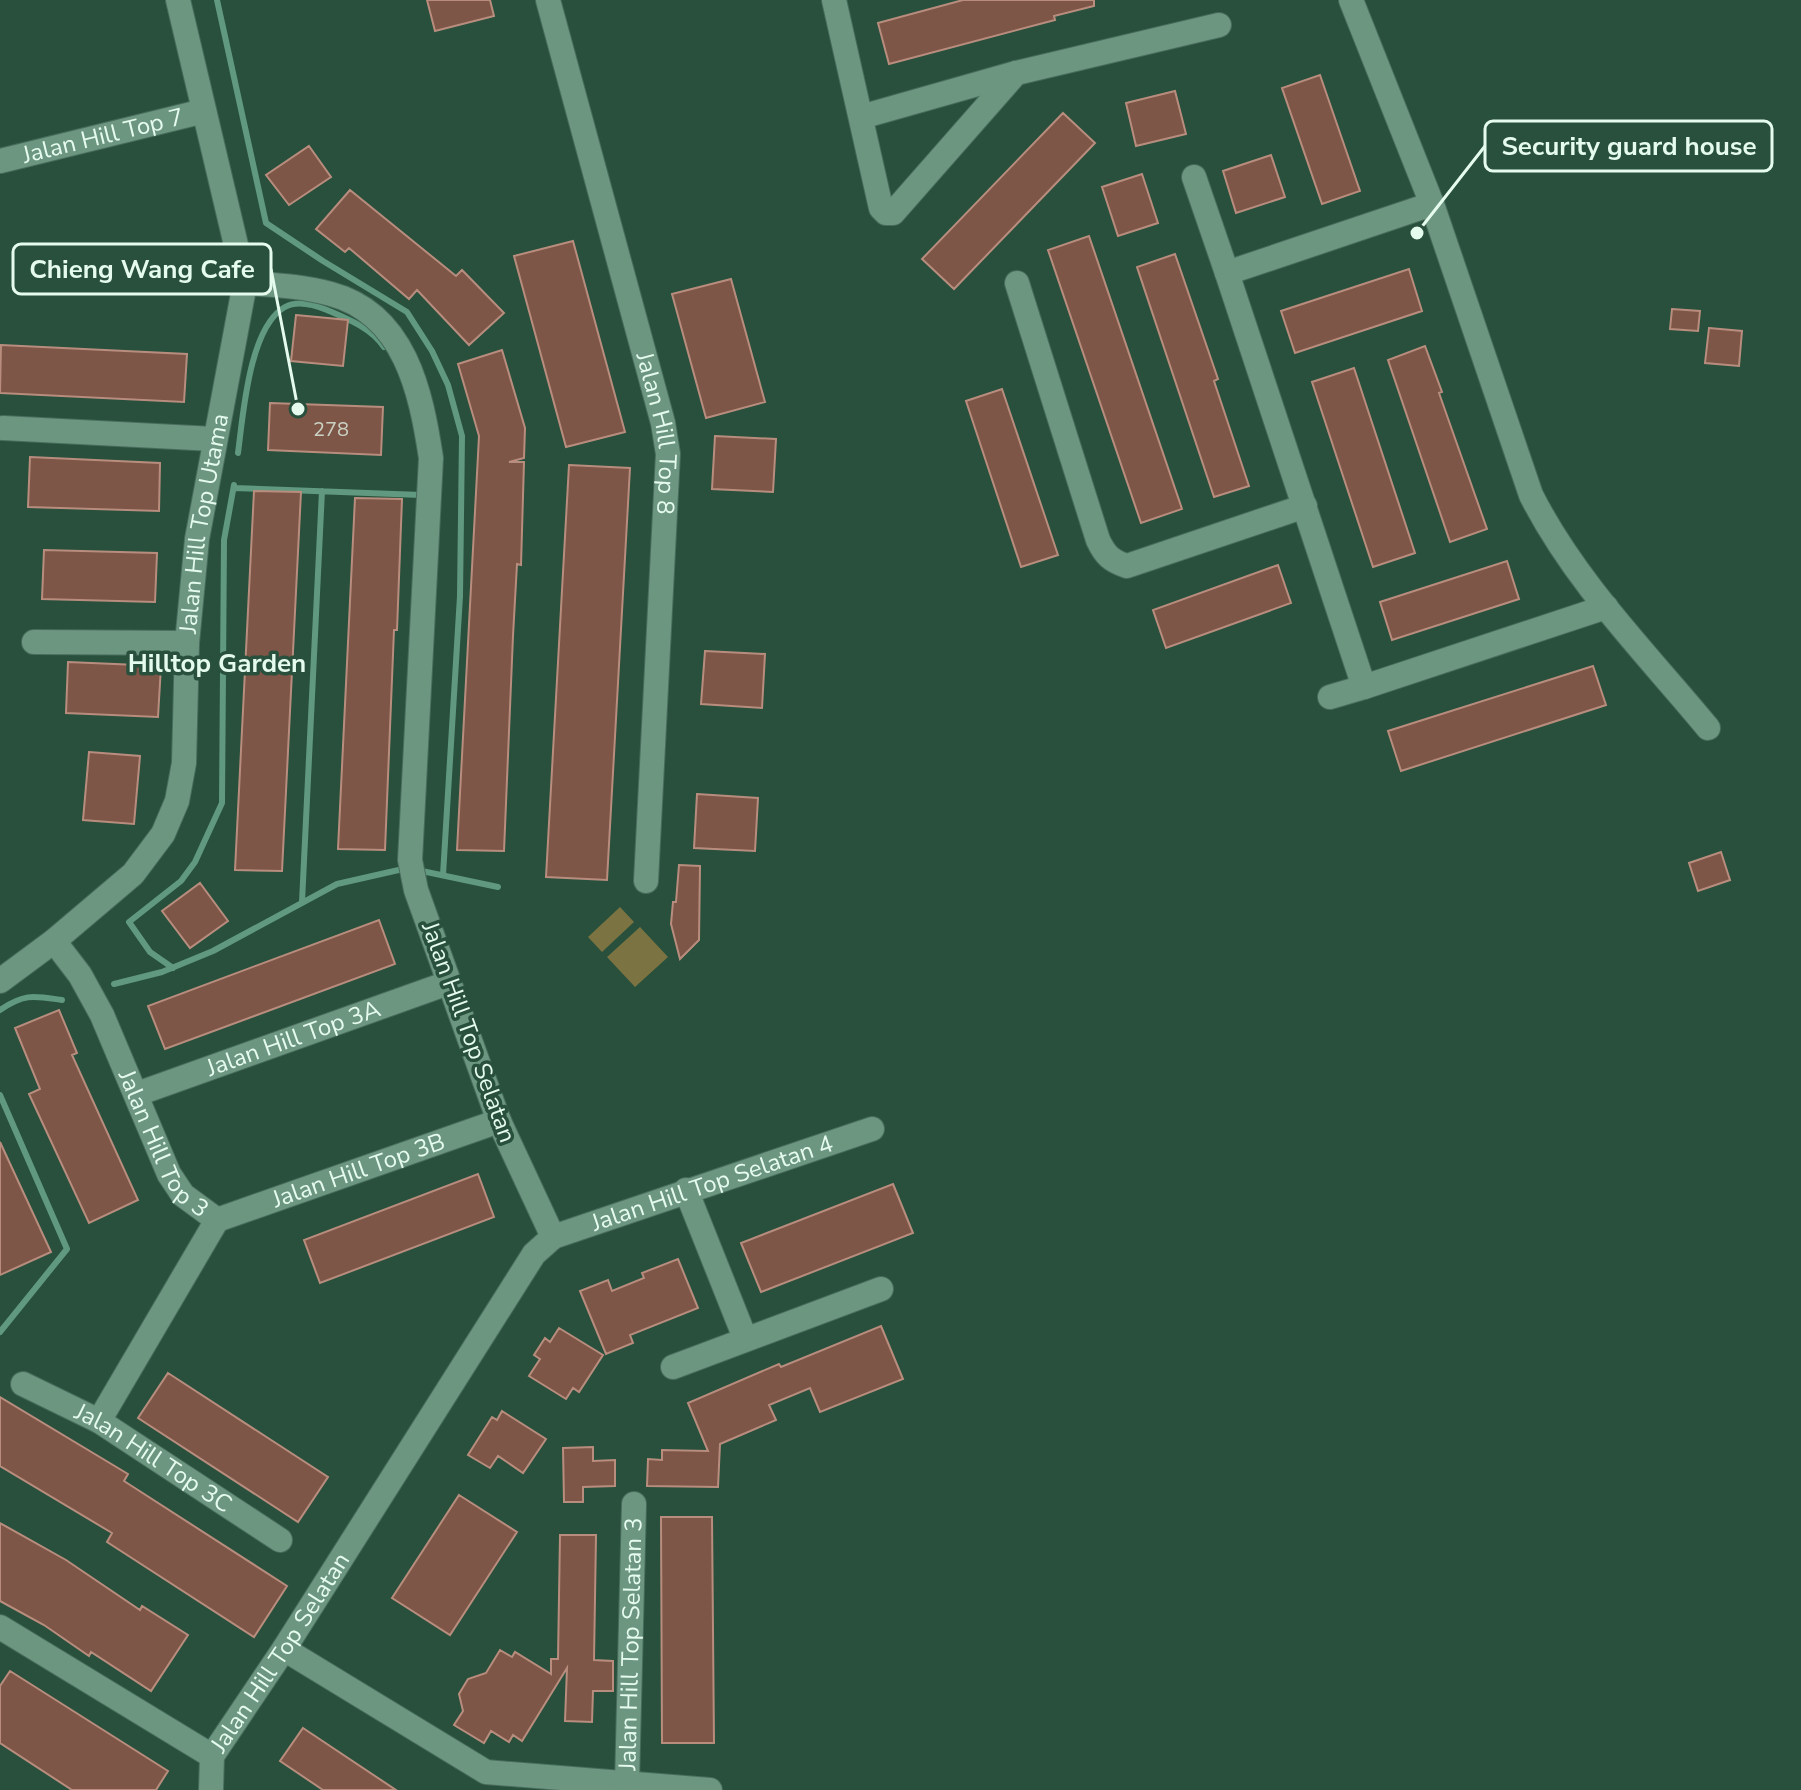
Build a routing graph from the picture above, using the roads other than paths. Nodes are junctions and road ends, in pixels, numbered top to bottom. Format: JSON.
{"nodes":[{"id":1,"x":178,"y":0,"type":"edge"},
{"id":2,"x":548,"y":0,"type":"edge"},
{"id":3,"x":834,"y":0,"type":"edge"},
{"id":4,"x":1351,"y":0,"type":"edge"},
{"id":5,"x":1219,"y":25,"type":"dead end"},
{"id":6,"x":1016,"y":73,"type":"junction"},
{"id":7,"x":204,"y":111,"type":"junction"},
{"id":8,"x":861,"y":117,"type":"junction"},
{"id":9,"x":0,"y":161,"type":"edge"},
{"id":10,"x":1194,"y":177,"type":"dead end"},
{"id":11,"x":1432,"y":204,"type":"junction"},
{"id":12,"x":1227,"y":273,"type":"junction"},
{"id":13,"x":245,"y":283,"type":"junction"},
{"id":14,"x":1017,"y":283,"type":"dead end"},
{"id":15,"x":3,"y":428,"type":"dead end"},
{"id":16,"x":214,"y":439,"type":"junction"},
{"id":17,"x":1305,"y":506,"type":"junction"},
{"id":18,"x":1606,"y":607,"type":"junction"},
{"id":19,"x":34,"y":642,"type":"dead end"},
{"id":20,"x":187,"y":643,"type":"junction"},
{"id":21,"x":1364,"y":687,"type":"junction"},
{"id":22,"x":1330,"y":697,"type":"dead end"},
{"id":23,"x":1708,"y":728,"type":"dead end"},
{"id":24,"x":646,"y":881,"type":"dead end"},
{"id":25,"x":54,"y":941,"type":"junction"},
{"id":26,"x":0,"y":981,"type":"edge"},
{"id":27,"x":448,"y":983,"type":"junction"},
{"id":28,"x":137,"y":1094,"type":"junction"},
{"id":29,"x":499,"y":1121,"type":"junction"},
{"id":30,"x":872,"y":1129,"type":"dead end"},
{"id":31,"x":686,"y":1190,"type":"junction"},
{"id":32,"x":217,"y":1220,"type":"junction"},
{"id":33,"x":553,"y":1237,"type":"junction"},
{"id":34,"x":881,"y":1289,"type":"dead end"},
{"id":35,"x":745,"y":1338,"type":"junction"},
{"id":36,"x":673,"y":1367,"type":"dead end"},
{"id":37,"x":23,"y":1384,"type":"dead end"},
{"id":38,"x":99,"y":1421,"type":"junction"},
{"id":39,"x":634,"y":1504,"type":"dead end"},
{"id":40,"x":280,"y":1540,"type":"dead end"},
{"id":41,"x":0,"y":1627,"type":"edge"},
{"id":42,"x":284,"y":1649,"type":"junction"},
{"id":43,"x":212,"y":1756,"type":"junction"},
{"id":44,"x":627,"y":1784,"type":"junction"},
{"id":45,"x":211,"y":1790,"type":"edge"},
{"id":46,"x":710,"y":1790,"type":"edge"}],
"edges":[{"from":1,"to":7,"type":"street","name":"Jalan Hill Top Utama"},
{"from":2,"to":24,"type":"street","name":"Jalan Hill Top 8"},
{"from":3,"to":8,"type":"street"},
{"from":4,"to":11,"type":"street"},
{"from":5,"to":6,"type":"street"},
{"from":6,"to":8,"type":"street"},
{"from":6,"to":8,"type":"street"},
{"from":7,"to":9,"type":"street","name":"Jalan Hill Top 7"},
{"from":7,"to":13,"type":"street","name":"Jalan Hill Top Utama"},
{"from":10,"to":12,"type":"street"},
{"from":11,"to":12,"type":"street"},
{"from":11,"to":18,"type":"street"},
{"from":12,"to":17,"type":"street"},
{"from":13,"to":16,"type":"street","name":"Jalan Hill Top Utama"},
{"from":13,"to":27,"type":"street","name":"Jalan Hill Top Selatan"},
{"from":14,"to":17,"type":"street"},
{"from":15,"to":16,"type":"street"},
{"from":16,"to":20,"type":"street","name":"Jalan Hill Top Utama"},
{"from":17,"to":21,"type":"street"},
{"from":18,"to":21,"type":"street"},
{"from":18,"to":23,"type":"street"},
{"from":19,"to":20,"type":"street"},
{"from":20,"to":25,"type":"street","name":"Jalan Hill Top Utama"},
{"from":21,"to":22,"type":"street"},
{"from":25,"to":26,"type":"street","name":"Jalan Hill Top Utama"},
{"from":25,"to":28,"type":"street","name":"Jalan Hill Top 3"},
{"from":27,"to":28,"type":"street","name":"Jalan Hill Top 3A"},
{"from":27,"to":29,"type":"street","name":"Jalan Hill Top Selatan"},
{"from":28,"to":32,"type":"street","name":"Jalan Hill Top 3"},
{"from":29,"to":32,"type":"street","name":"Jalan Hill Top 3B"},
{"from":29,"to":33,"type":"street","name":"Jalan Hill Top Selatan"},
{"from":30,"to":31,"type":"street","name":"Jalan Hill Top Selatan 4"},
{"from":31,"to":33,"type":"street","name":"Jalan Hill Top Selatan 4"},
{"from":31,"to":35,"type":"street"},
{"from":32,"to":38,"type":"street","name":"Jalan Hill Top 3"},
{"from":33,"to":42,"type":"street","name":"Jalan Hill Top Selatan"},
{"from":34,"to":35,"type":"street"},
{"from":35,"to":36,"type":"street"},
{"from":37,"to":38,"type":"street","name":"Jalan Hill Top 3C"},
{"from":38,"to":40,"type":"street","name":"Jalan Hill Top 3C"},
{"from":39,"to":44,"type":"street","name":"Jalan Hill Top Selatan 3"},
{"from":41,"to":43,"type":"street"},
{"from":42,"to":43,"type":"street","name":"Jalan Hill Top Selatan"},
{"from":42,"to":44,"type":"street"},
{"from":43,"to":45,"type":"street","name":"Jalan Hill Top Selatan"},
{"from":44,"to":46,"type":"street"}]}
